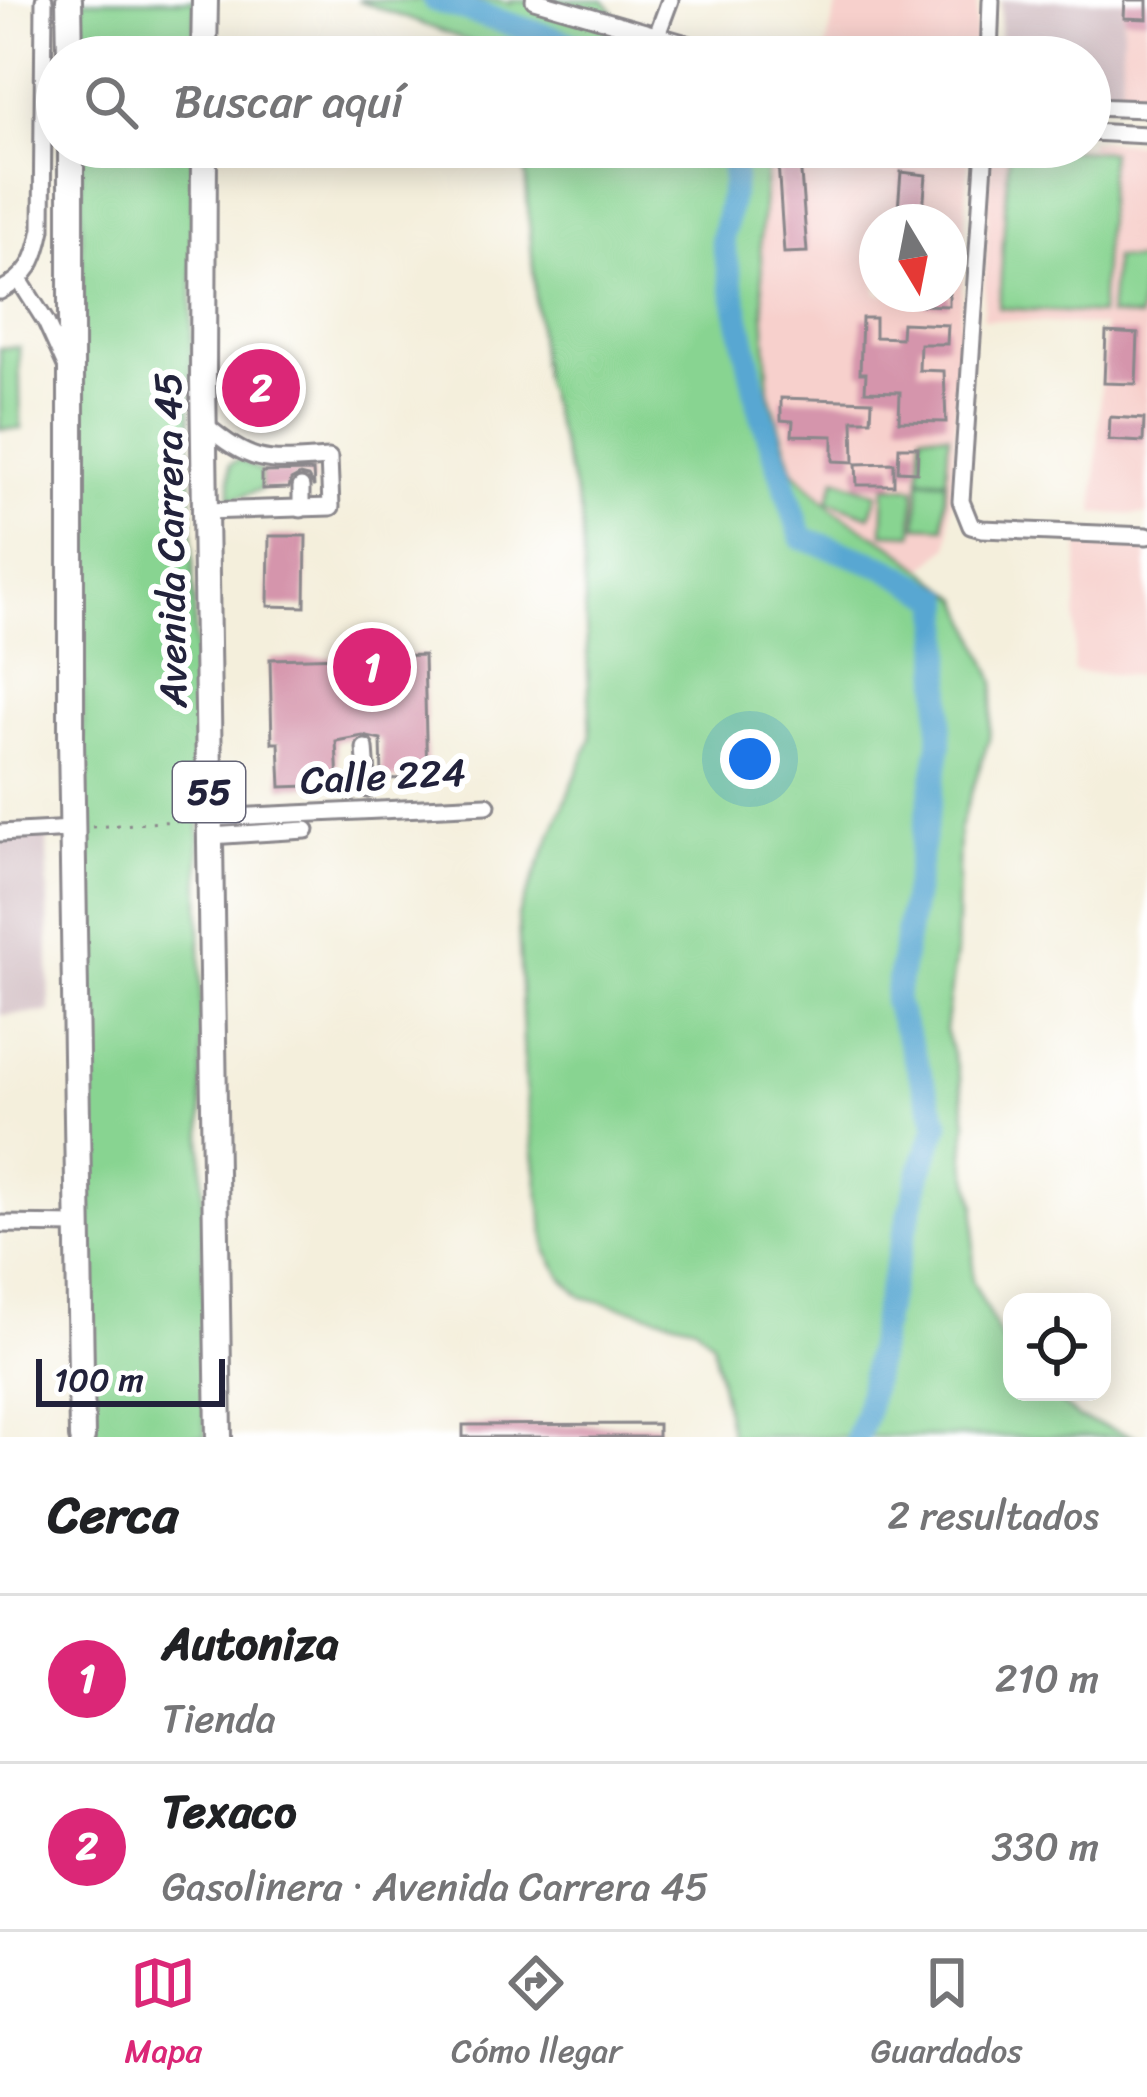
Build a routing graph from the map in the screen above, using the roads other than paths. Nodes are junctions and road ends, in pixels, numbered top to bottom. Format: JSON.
{"nodes":[{"id":1,"x":44,"y":0,"type":"edge"},
{"id":2,"x":69,"y":0,"type":"edge"},
{"id":3,"x":205,"y":0,"type":"edge"},
{"id":4,"x":534,"y":0,"type":"edge"},
{"id":5,"x":670,"y":0,"type":"edge"},
{"id":6,"x":992,"y":0,"type":"edge"},
{"id":7,"x":657,"y":35,"type":"junction"},
{"id":8,"x":44,"y":36,"type":"edge"},
{"id":9,"x":70,"y":36,"type":"edge"},
{"id":10,"x":205,"y":36,"type":"edge"},
{"id":11,"x":660,"y":36,"type":"edge"},
{"id":12,"x":989,"y":36,"type":"edge"},
{"id":13,"x":1111,"y":107,"type":"edge"},
{"id":14,"x":1147,"y":109,"type":"edge"},
{"id":15,"x":1111,"y":133,"type":"edge"},
{"id":16,"x":1147,"y":135,"type":"edge"},
{"id":17,"x":43,"y":168,"type":"edge"},
{"id":18,"x":71,"y":168,"type":"edge"},
{"id":19,"x":204,"y":168,"type":"edge"},
{"id":20,"x":985,"y":168,"type":"edge"},
{"id":21,"x":20,"y":281,"type":"junction"},
{"id":22,"x":0,"y":291,"type":"edge"},
{"id":23,"x":72,"y":380,"type":"junction"},
{"id":24,"x":204,"y":424,"type":"junction"},
{"id":25,"x":300,"y":473,"type":"junction"},
{"id":26,"x":301,"y":509,"type":"junction"},
{"id":27,"x":206,"y":511,"type":"junction"},
{"id":28,"x":1147,"y":536,"type":"edge"},
{"id":29,"x":365,"y":748,"type":"dead end"},
{"id":30,"x":368,"y":789,"type":"dead end"},
{"id":31,"x":487,"y":805,"type":"dead end"},
{"id":32,"x":210,"y":827,"type":"junction"},
{"id":33,"x":73,"y":829,"type":"junction"},
{"id":34,"x":306,"y":830,"type":"dead end"},
{"id":35,"x":0,"y":832,"type":"edge"},
{"id":36,"x":0,"y":1224,"type":"edge"},
{"id":37,"x":78,"y":1225,"type":"junction"},
{"id":38,"x":82,"y":1437,"type":"edge"},
{"id":39,"x":219,"y":1437,"type":"edge"}],
"edges":[{"from":1,"to":8,"type":"street"},
{"from":2,"to":9,"type":"highway"},
{"from":3,"to":10,"type":"highway"},
{"from":4,"to":7,"type":"street"},
{"from":5,"to":7,"type":"street"},
{"from":6,"to":12,"type":"street"},
{"from":7,"to":11,"type":"street"},
{"from":13,"to":14,"type":"street"},
{"from":15,"to":16,"type":"street"},
{"from":17,"to":21,"type":"street"},
{"from":18,"to":23,"type":"highway"},
{"from":19,"to":24,"type":"highway","name":"Avenida Carrera 45","number":"55"},
{"from":20,"to":28,"type":"street"},
{"from":21,"to":22,"type":"street"},
{"from":21,"to":23,"type":"street"},
{"from":23,"to":33,"type":"highway"},
{"from":24,"to":25,"type":"street"},
{"from":24,"to":27,"type":"highway","name":"Avenida Carrera 45","number":"55"},
{"from":25,"to":26,"type":"street"},
{"from":25,"to":26,"type":"street"},
{"from":26,"to":27,"type":"street"},
{"from":27,"to":32,"type":"highway","name":"Avenida Carrera 45","number":"55"},
{"from":29,"to":30,"type":"street"},
{"from":31,"to":32,"type":"street","name":"Calle 224"},
{"from":32,"to":34,"type":"street"},
{"from":32,"to":39,"type":"highway","name":"Avenida Carrera 45","number":"55"},
{"from":33,"to":35,"type":"street"},
{"from":33,"to":37,"type":"highway"},
{"from":36,"to":37,"type":"street"},
{"from":37,"to":38,"type":"highway"}]}
